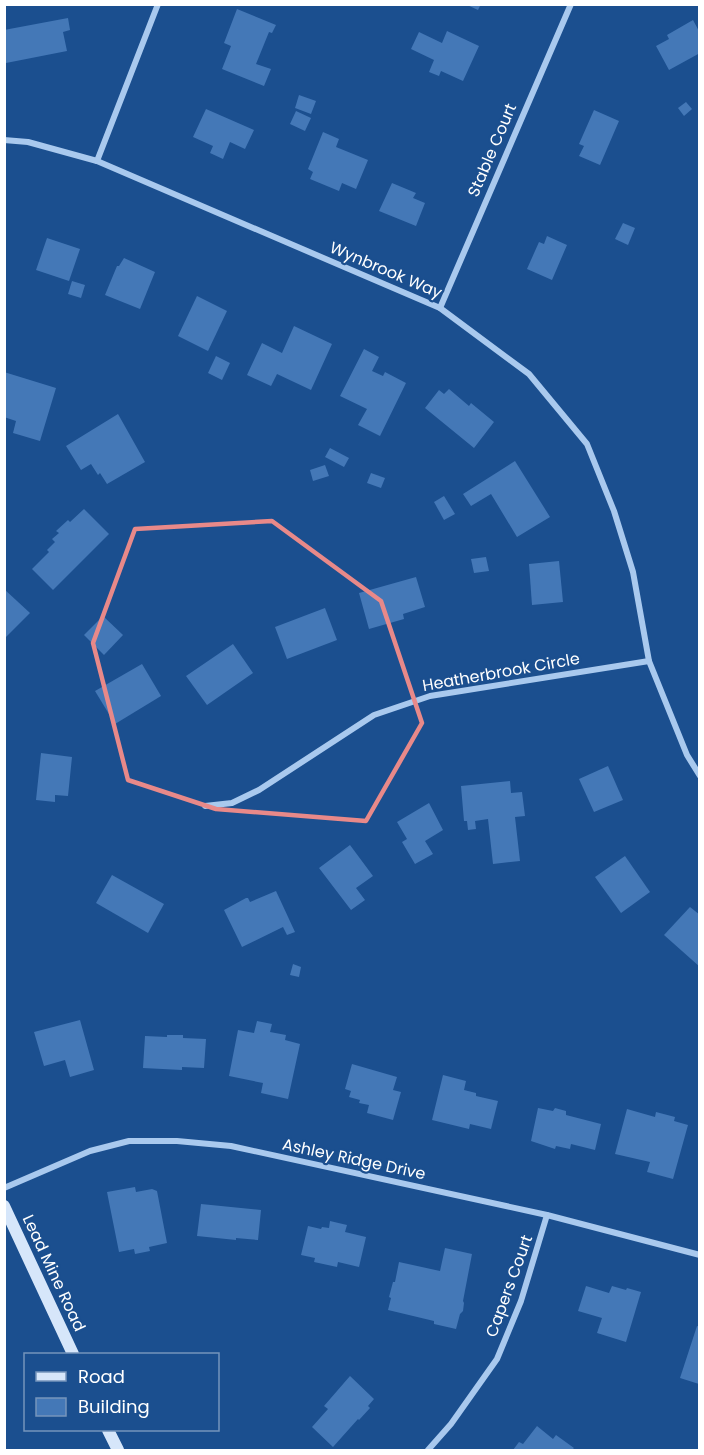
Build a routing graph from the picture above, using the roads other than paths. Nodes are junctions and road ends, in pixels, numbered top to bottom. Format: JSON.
{"nodes":[{"id":1,"x":158,"y":4,"type":"edge"},
{"id":2,"x":571,"y":4,"type":"edge"},
{"id":3,"x":4,"y":140,"type":"edge"},
{"id":4,"x":97,"y":161,"type":"junction"},
{"id":5,"x":440,"y":308,"type":"junction"},
{"id":6,"x":649,"y":661,"type":"junction"},
{"id":7,"x":699,"y":776,"type":"edge"},
{"id":8,"x":205,"y":806,"type":"dead end"},
{"id":9,"x":4,"y":1188,"type":"edge"},
{"id":10,"x":4,"y":1206,"type":"edge"},
{"id":11,"x":548,"y":1215,"type":"junction"},
{"id":12,"x":699,"y":1255,"type":"edge"},
{"id":13,"x":73,"y":1353,"type":"edge"},
{"id":14,"x":108,"y":1431,"type":"edge"},
{"id":15,"x":118,"y":1450,"type":"edge"},
{"id":16,"x":428,"y":1450,"type":"edge"}],
"edges":[{"from":1,"to":4,"type":"street"},
{"from":2,"to":5,"type":"street","name":"Stable Court"},
{"from":3,"to":4,"type":"street","name":"Wynbrook Way"},
{"from":4,"to":5,"type":"street","name":"Wynbrook Way"},
{"from":5,"to":6,"type":"street","name":"Wynbrook Way"},
{"from":6,"to":7,"type":"street","name":"Wynbrook Way"},
{"from":6,"to":8,"type":"street","name":"Heatherbrook Circle"},
{"from":9,"to":11,"type":"street","name":"Ashley Ridge Drive"},
{"from":10,"to":13,"type":"main road","name":"Lead Mine Road"},
{"from":11,"to":12,"type":"street","name":"Ashley Ridge Drive"},
{"from":11,"to":16,"type":"street","name":"Capers Court"},
{"from":14,"to":15,"type":"main road"}]}
